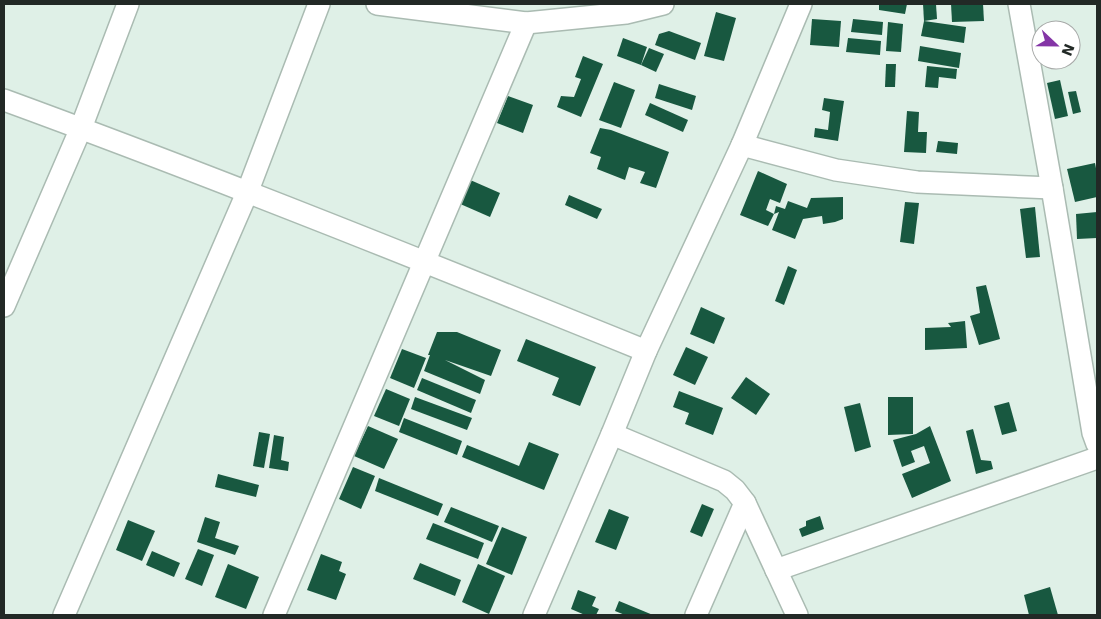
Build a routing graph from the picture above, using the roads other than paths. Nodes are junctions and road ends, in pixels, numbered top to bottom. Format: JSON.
{"nodes":[{"id":1,"x":128,"y":4,"type":"edge"},
{"id":2,"x":320,"y":4,"type":"edge"},
{"id":3,"x":378,"y":4,"type":"edge"},
{"id":4,"x":663,"y":4,"type":"edge"},
{"id":5,"x":801,"y":4,"type":"edge"},
{"id":6,"x":1019,"y":4,"type":"edge"},
{"id":7,"x":526,"y":23,"type":"junction"},
{"id":8,"x":4,"y":100,"type":"edge"},
{"id":9,"x":81,"y":128,"type":"junction"},
{"id":10,"x":742,"y":145,"type":"junction"},
{"id":11,"x":1052,"y":188,"type":"junction"},
{"id":12,"x":247,"y":193,"type":"junction"},
{"id":13,"x":424,"y":262,"type":"junction"},
{"id":14,"x":4,"y":306,"type":"edge"},
{"id":15,"x":646,"y":351,"type":"junction"},
{"id":16,"x":612,"y":434,"type":"junction"},
{"id":17,"x":1097,"y":444,"type":"edge"},
{"id":18,"x":1097,"y":458,"type":"edge"},
{"id":19,"x":745,"y":503,"type":"junction"},
{"id":20,"x":776,"y":570,"type":"junction"},
{"id":21,"x":64,"y":615,"type":"edge"},
{"id":22,"x":274,"y":615,"type":"edge"},
{"id":23,"x":534,"y":615,"type":"edge"},
{"id":24,"x":696,"y":615,"type":"edge"},
{"id":25,"x":797,"y":615,"type":"edge"}],
"edges":[{"from":1,"to":9,"type":"street"},
{"from":2,"to":12,"type":"street"},
{"from":3,"to":7,"type":"street"},
{"from":4,"to":7,"type":"street"},
{"from":5,"to":10,"type":"street"},
{"from":6,"to":11,"type":"street"},
{"from":7,"to":13,"type":"street"},
{"from":8,"to":9,"type":"street"},
{"from":9,"to":12,"type":"street"},
{"from":9,"to":14,"type":"street"},
{"from":10,"to":11,"type":"street"},
{"from":10,"to":15,"type":"street"},
{"from":11,"to":17,"type":"street"},
{"from":12,"to":13,"type":"street"},
{"from":12,"to":21,"type":"street"},
{"from":13,"to":15,"type":"street"},
{"from":13,"to":22,"type":"street"},
{"from":15,"to":16,"type":"street"},
{"from":16,"to":19,"type":"street"},
{"from":16,"to":23,"type":"street"},
{"from":18,"to":20,"type":"street"},
{"from":19,"to":20,"type":"street"},
{"from":19,"to":24,"type":"street"},
{"from":20,"to":25,"type":"street"}]}
